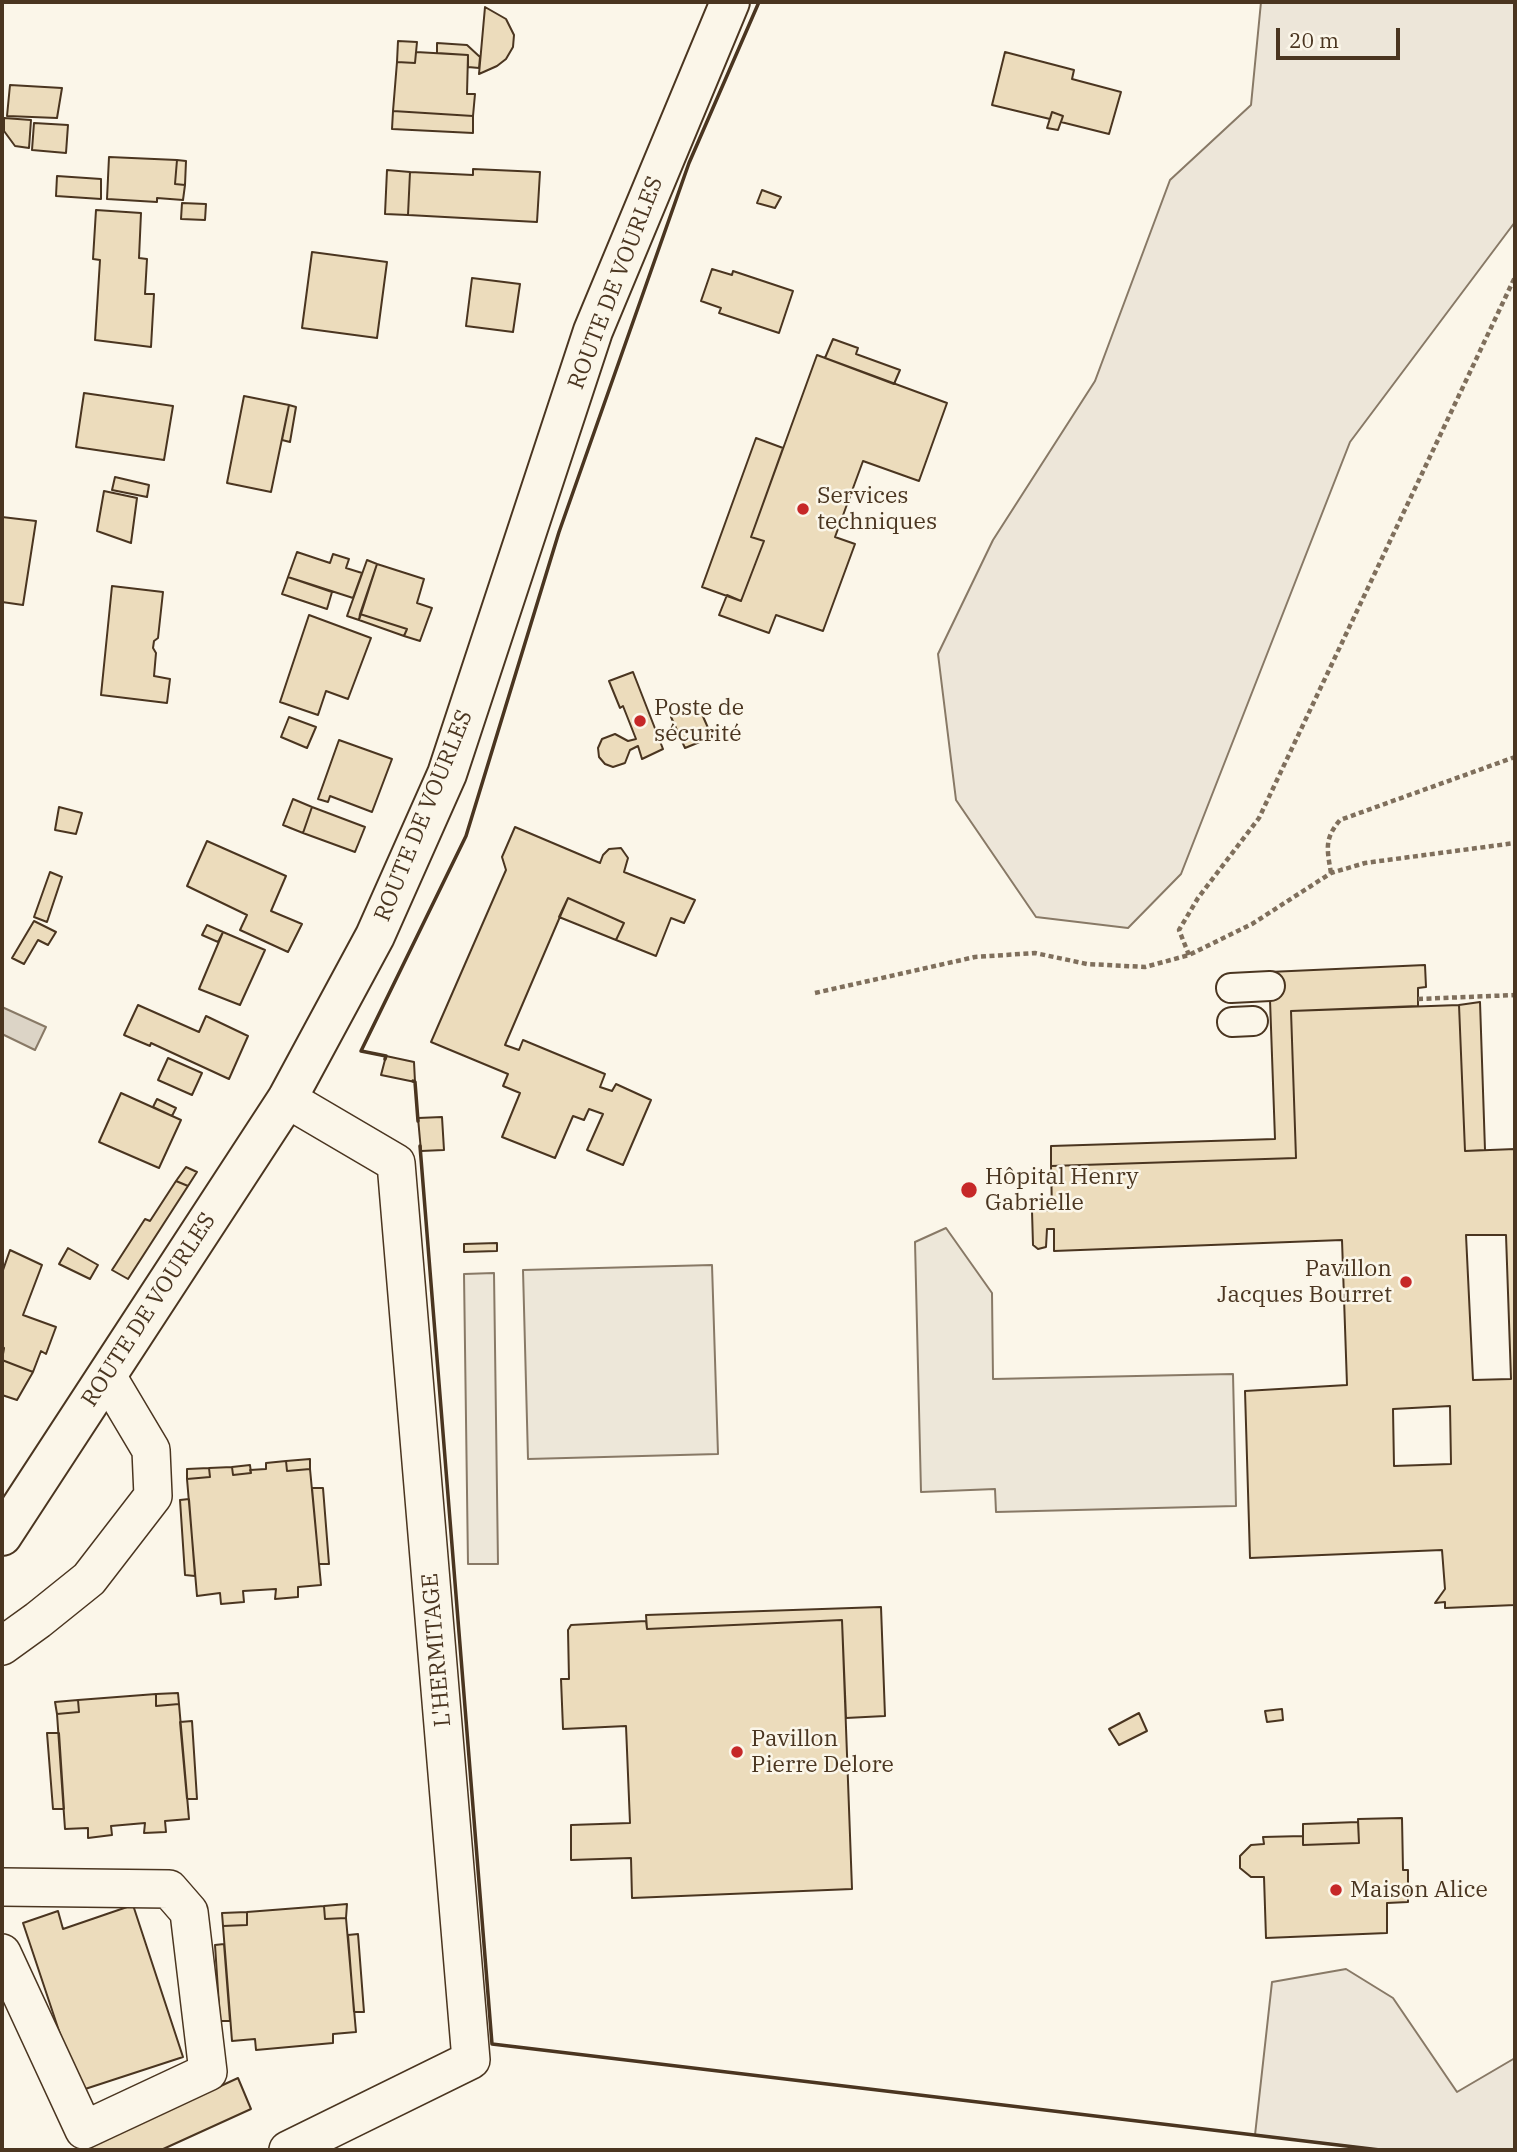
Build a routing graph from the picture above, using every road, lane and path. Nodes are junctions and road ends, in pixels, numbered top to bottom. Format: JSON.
{"nodes":[{"id":1,"x":730,"y":2,"type":"edge"},
{"id":2,"x":1515,"y":278,"type":"edge"},
{"id":3,"x":1515,"y":757,"type":"edge"},
{"id":4,"x":1515,"y":843,"type":"edge"},
{"id":5,"x":1331,"y":873,"type":"junction"},
{"id":6,"x":1189,"y":956,"type":"junction"},
{"id":7,"x":1270,"y":986,"type":"dead end"},
{"id":8,"x":1231,"y":988,"type":"dead end"},
{"id":9,"x":815,"y":993,"type":"dead end"},
{"id":10,"x":1515,"y":995,"type":"edge"},
{"id":11,"x":1418,"y":999,"type":"dead end"},
{"id":12,"x":287,"y":1099,"type":"junction"},
{"id":13,"x":107,"y":1376,"type":"junction"},
{"id":14,"x":15,"y":1504,"type":"edge"},
{"id":15,"x":2,"y":1536,"type":"edge"},
{"id":16,"x":2,"y":1646,"type":"edge"},
{"id":17,"x":2,"y":1887,"type":"edge"},
{"id":18,"x":2,"y":1953,"type":"edge"},
{"id":19,"x":288,"y":2150,"type":"edge"}],
"edges":[{"from":1,"to":12,"type":"street","name":"ROUTE DE VOURLES"},
{"from":2,"to":6,"type":"path"},
{"from":3,"to":5,"type":"path"},
{"from":4,"to":5,"type":"path"},
{"from":5,"to":6,"type":"path"},
{"from":6,"to":9,"type":"path"},
{"from":7,"to":8,"type":"street"},
{"from":10,"to":11,"type":"path"},
{"from":12,"to":13,"type":"street","name":"ROUTE DE VOURLES"},
{"from":12,"to":19,"type":"street","name":"L'HERMITAGE"},
{"from":13,"to":14,"type":"street","name":"ROUTE DE VOURLES"},
{"from":13,"to":16,"type":"street"},
{"from":14,"to":15,"type":"street","name":"ROUTE DE VOURLES"},
{"from":17,"to":18,"type":"street"}]}
